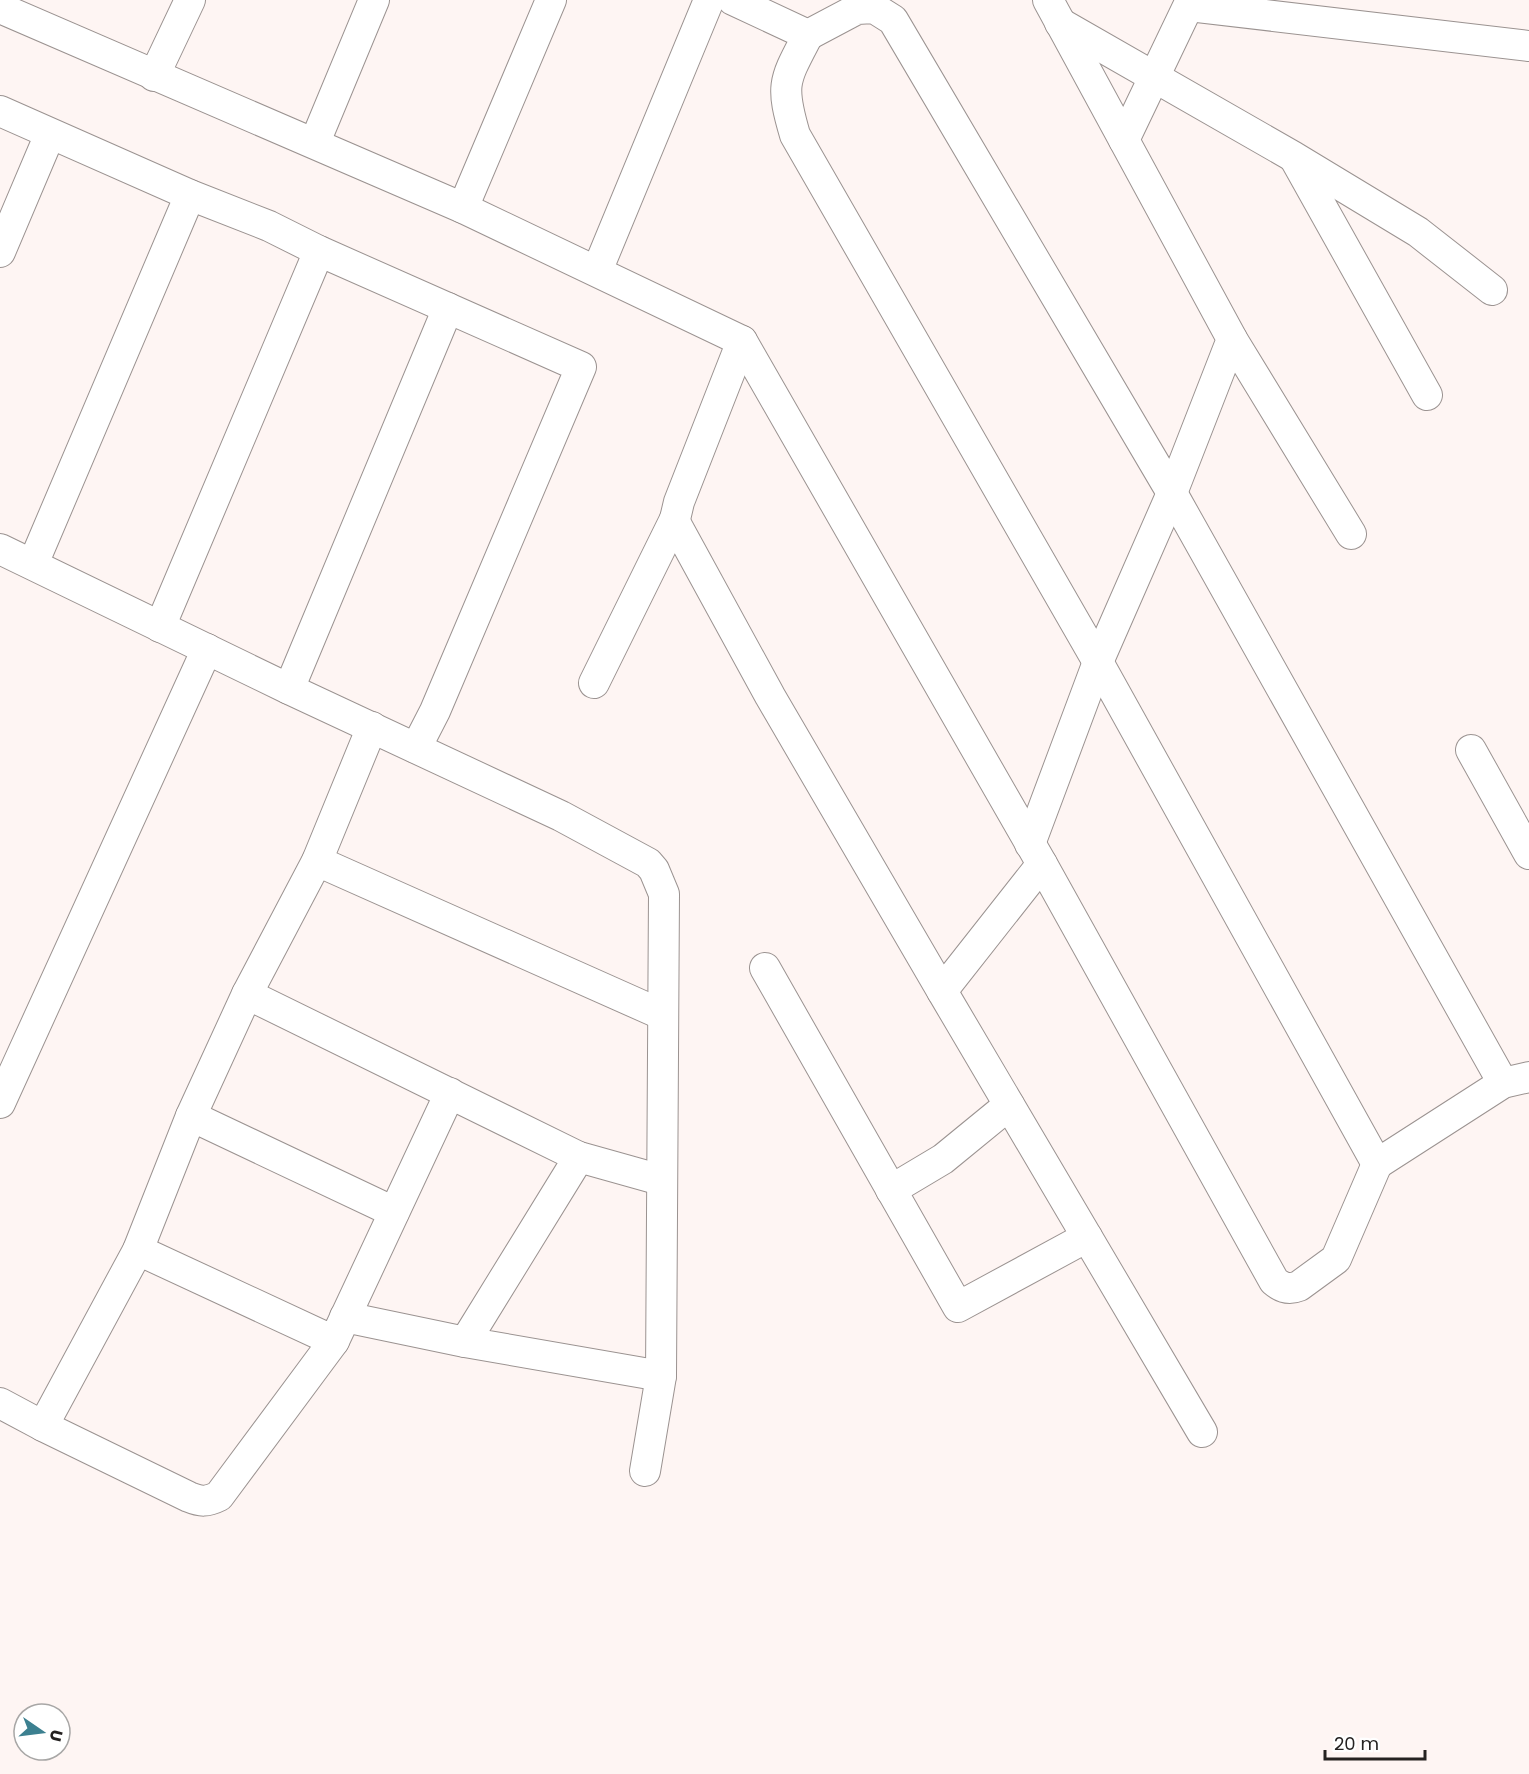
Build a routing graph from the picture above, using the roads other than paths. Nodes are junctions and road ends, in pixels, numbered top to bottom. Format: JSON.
{"nodes":[{"id":1,"x":190,"y":0,"type":"edge"},
{"id":2,"x":374,"y":0,"type":"edge"},
{"id":3,"x":551,"y":0,"type":"edge"},
{"id":4,"x":709,"y":0,"type":"edge"},
{"id":5,"x":744,"y":3,"type":"edge"},
{"id":6,"x":1190,"y":3,"type":"edge"},
{"id":7,"x":0,"y":8,"type":"edge"},
{"id":8,"x":1054,"y":12,"type":"edge"},
{"id":9,"x":808,"y":35,"type":"junction"},
{"id":10,"x":1529,"y":46,"type":"edge"},
{"id":11,"x":154,"y":76,"type":"junction"},
{"id":12,"x":1153,"y":76,"type":"junction"},
{"id":13,"x":0,"y":111,"type":"edge"},
{"id":14,"x":50,"y":134,"type":"junction"},
{"id":15,"x":1124,"y":140,"type":"junction"},
{"id":16,"x":315,"y":142,"type":"junction"},
{"id":17,"x":1294,"y":157,"type":"junction"},
{"id":18,"x":190,"y":195,"type":"junction"},
{"id":19,"x":463,"y":208,"type":"junction"},
{"id":20,"x":319,"y":251,"type":"junction"},
{"id":21,"x":0,"y":252,"type":"edge"},
{"id":22,"x":597,"y":271,"type":"junction"},
{"id":23,"x":1492,"y":290,"type":"dead end"},
{"id":24,"x":448,"y":308,"type":"junction"},
{"id":25,"x":1232,"y":339,"type":"junction"},
{"id":26,"x":742,"y":341,"type":"junction"},
{"id":27,"x":1426,"y":395,"type":"dead end"},
{"id":28,"x":1172,"y":493,"type":"junction"},
{"id":29,"x":675,"y":519,"type":"junction"},
{"id":30,"x":1351,"y":534,"type":"dead end"},
{"id":31,"x":0,"y":549,"type":"edge"},
{"id":32,"x":33,"y":564,"type":"junction"},
{"id":33,"x":160,"y":627,"type":"junction"},
{"id":34,"x":207,"y":650,"type":"junction"},
{"id":35,"x":1098,"y":662,"type":"junction"},
{"id":36,"x":594,"y":683,"type":"dead end"},
{"id":37,"x":289,"y":689,"type":"junction"},
{"id":38,"x":372,"y":727,"type":"junction"},
{"id":39,"x":417,"y":748,"type":"junction"},
{"id":40,"x":1471,"y":750,"type":"dead end"},
{"id":41,"x":1036,"y":854,"type":"junction"},
{"id":42,"x":1529,"y":854,"type":"edge"},
{"id":43,"x":317,"y":861,"type":"junction"},
{"id":44,"x":765,"y":968,"type":"dead end"},
{"id":45,"x":942,"y":991,"type":"junction"},
{"id":46,"x":247,"y":994,"type":"junction"},
{"id":47,"x":663,"y":1015,"type":"junction"},
{"id":48,"x":1516,"y":1080,"type":"edge"},
{"id":49,"x":450,"y":1093,"type":"junction"},
{"id":50,"x":0,"y":1103,"type":"edge"},
{"id":51,"x":1009,"y":1105,"type":"junction"},
{"id":52,"x":191,"y":1116,"type":"junction"},
{"id":53,"x":579,"y":1157,"type":"junction"},
{"id":54,"x":1377,"y":1164,"type":"junction"},
{"id":55,"x":661,"y":1180,"type":"junction"},
{"id":56,"x":891,"y":1190,"type":"junction"},
{"id":57,"x":394,"y":1212,"type":"junction"},
{"id":58,"x":1087,"y":1237,"type":"junction"},
{"id":59,"x":138,"y":1250,"type":"junction"},
{"id":60,"x":340,"y":1329,"type":"junction"},
{"id":61,"x":465,"y":1342,"type":"junction"},
{"id":62,"x":661,"y":1376,"type":"junction"},
{"id":63,"x":0,"y":1403,"type":"edge"},
{"id":64,"x":43,"y":1426,"type":"junction"},
{"id":65,"x":1202,"y":1432,"type":"dead end"},
{"id":66,"x":645,"y":1471,"type":"dead end"}],
"edges":[{"from":1,"to":11,"type":"street"},
{"from":2,"to":16,"type":"street"},
{"from":3,"to":19,"type":"street"},
{"from":4,"to":22,"type":"street"},
{"from":5,"to":9,"type":"street"},
{"from":6,"to":10,"type":"street"},
{"from":6,"to":12,"type":"street"},
{"from":7,"to":11,"type":"street"},
{"from":8,"to":12,"type":"street"},
{"from":8,"to":15,"type":"street"},
{"from":9,"to":28,"type":"street"},
{"from":9,"to":35,"type":"street"},
{"from":11,"to":16,"type":"street"},
{"from":12,"to":15,"type":"street"},
{"from":12,"to":17,"type":"street"},
{"from":13,"to":14,"type":"street"},
{"from":14,"to":18,"type":"street"},
{"from":14,"to":21,"type":"street"},
{"from":15,"to":25,"type":"street"},
{"from":16,"to":19,"type":"street"},
{"from":17,"to":23,"type":"street"},
{"from":17,"to":27,"type":"street"},
{"from":18,"to":20,"type":"street"},
{"from":18,"to":32,"type":"street"},
{"from":19,"to":22,"type":"street"},
{"from":20,"to":24,"type":"street"},
{"from":20,"to":33,"type":"street"},
{"from":22,"to":26,"type":"street"},
{"from":24,"to":37,"type":"street"},
{"from":24,"to":39,"type":"street"},
{"from":25,"to":28,"type":"street"},
{"from":25,"to":30,"type":"street"},
{"from":26,"to":29,"type":"street"},
{"from":26,"to":41,"type":"street"},
{"from":28,"to":35,"type":"street"},
{"from":28,"to":48,"type":"street"},
{"from":29,"to":36,"type":"street"},
{"from":29,"to":45,"type":"street"},
{"from":31,"to":32,"type":"street"},
{"from":32,"to":33,"type":"street"},
{"from":33,"to":34,"type":"street"},
{"from":34,"to":37,"type":"street"},
{"from":34,"to":50,"type":"street"},
{"from":35,"to":41,"type":"street"},
{"from":35,"to":54,"type":"street"},
{"from":37,"to":38,"type":"street"},
{"from":38,"to":39,"type":"street"},
{"from":38,"to":43,"type":"street"},
{"from":39,"to":47,"type":"street"},
{"from":40,"to":42,"type":"street"},
{"from":41,"to":45,"type":"street"},
{"from":41,"to":54,"type":"street"},
{"from":43,"to":46,"type":"street"},
{"from":43,"to":47,"type":"street"},
{"from":44,"to":56,"type":"street"},
{"from":45,"to":51,"type":"street"},
{"from":46,"to":49,"type":"street"},
{"from":46,"to":52,"type":"street"},
{"from":47,"to":55,"type":"street"},
{"from":48,"to":54,"type":"street"},
{"from":49,"to":53,"type":"street"},
{"from":49,"to":57,"type":"street"},
{"from":51,"to":56,"type":"street"},
{"from":51,"to":58,"type":"street"},
{"from":52,"to":57,"type":"street"},
{"from":52,"to":59,"type":"street"},
{"from":53,"to":55,"type":"street"},
{"from":53,"to":61,"type":"street"},
{"from":55,"to":62,"type":"street"},
{"from":56,"to":58,"type":"street"},
{"from":57,"to":60,"type":"street"},
{"from":58,"to":65,"type":"street"},
{"from":59,"to":60,"type":"street"},
{"from":59,"to":64,"type":"street"},
{"from":60,"to":61,"type":"street"},
{"from":60,"to":64,"type":"street"},
{"from":61,"to":62,"type":"street"},
{"from":62,"to":66,"type":"street"},
{"from":63,"to":64,"type":"street"}]}
